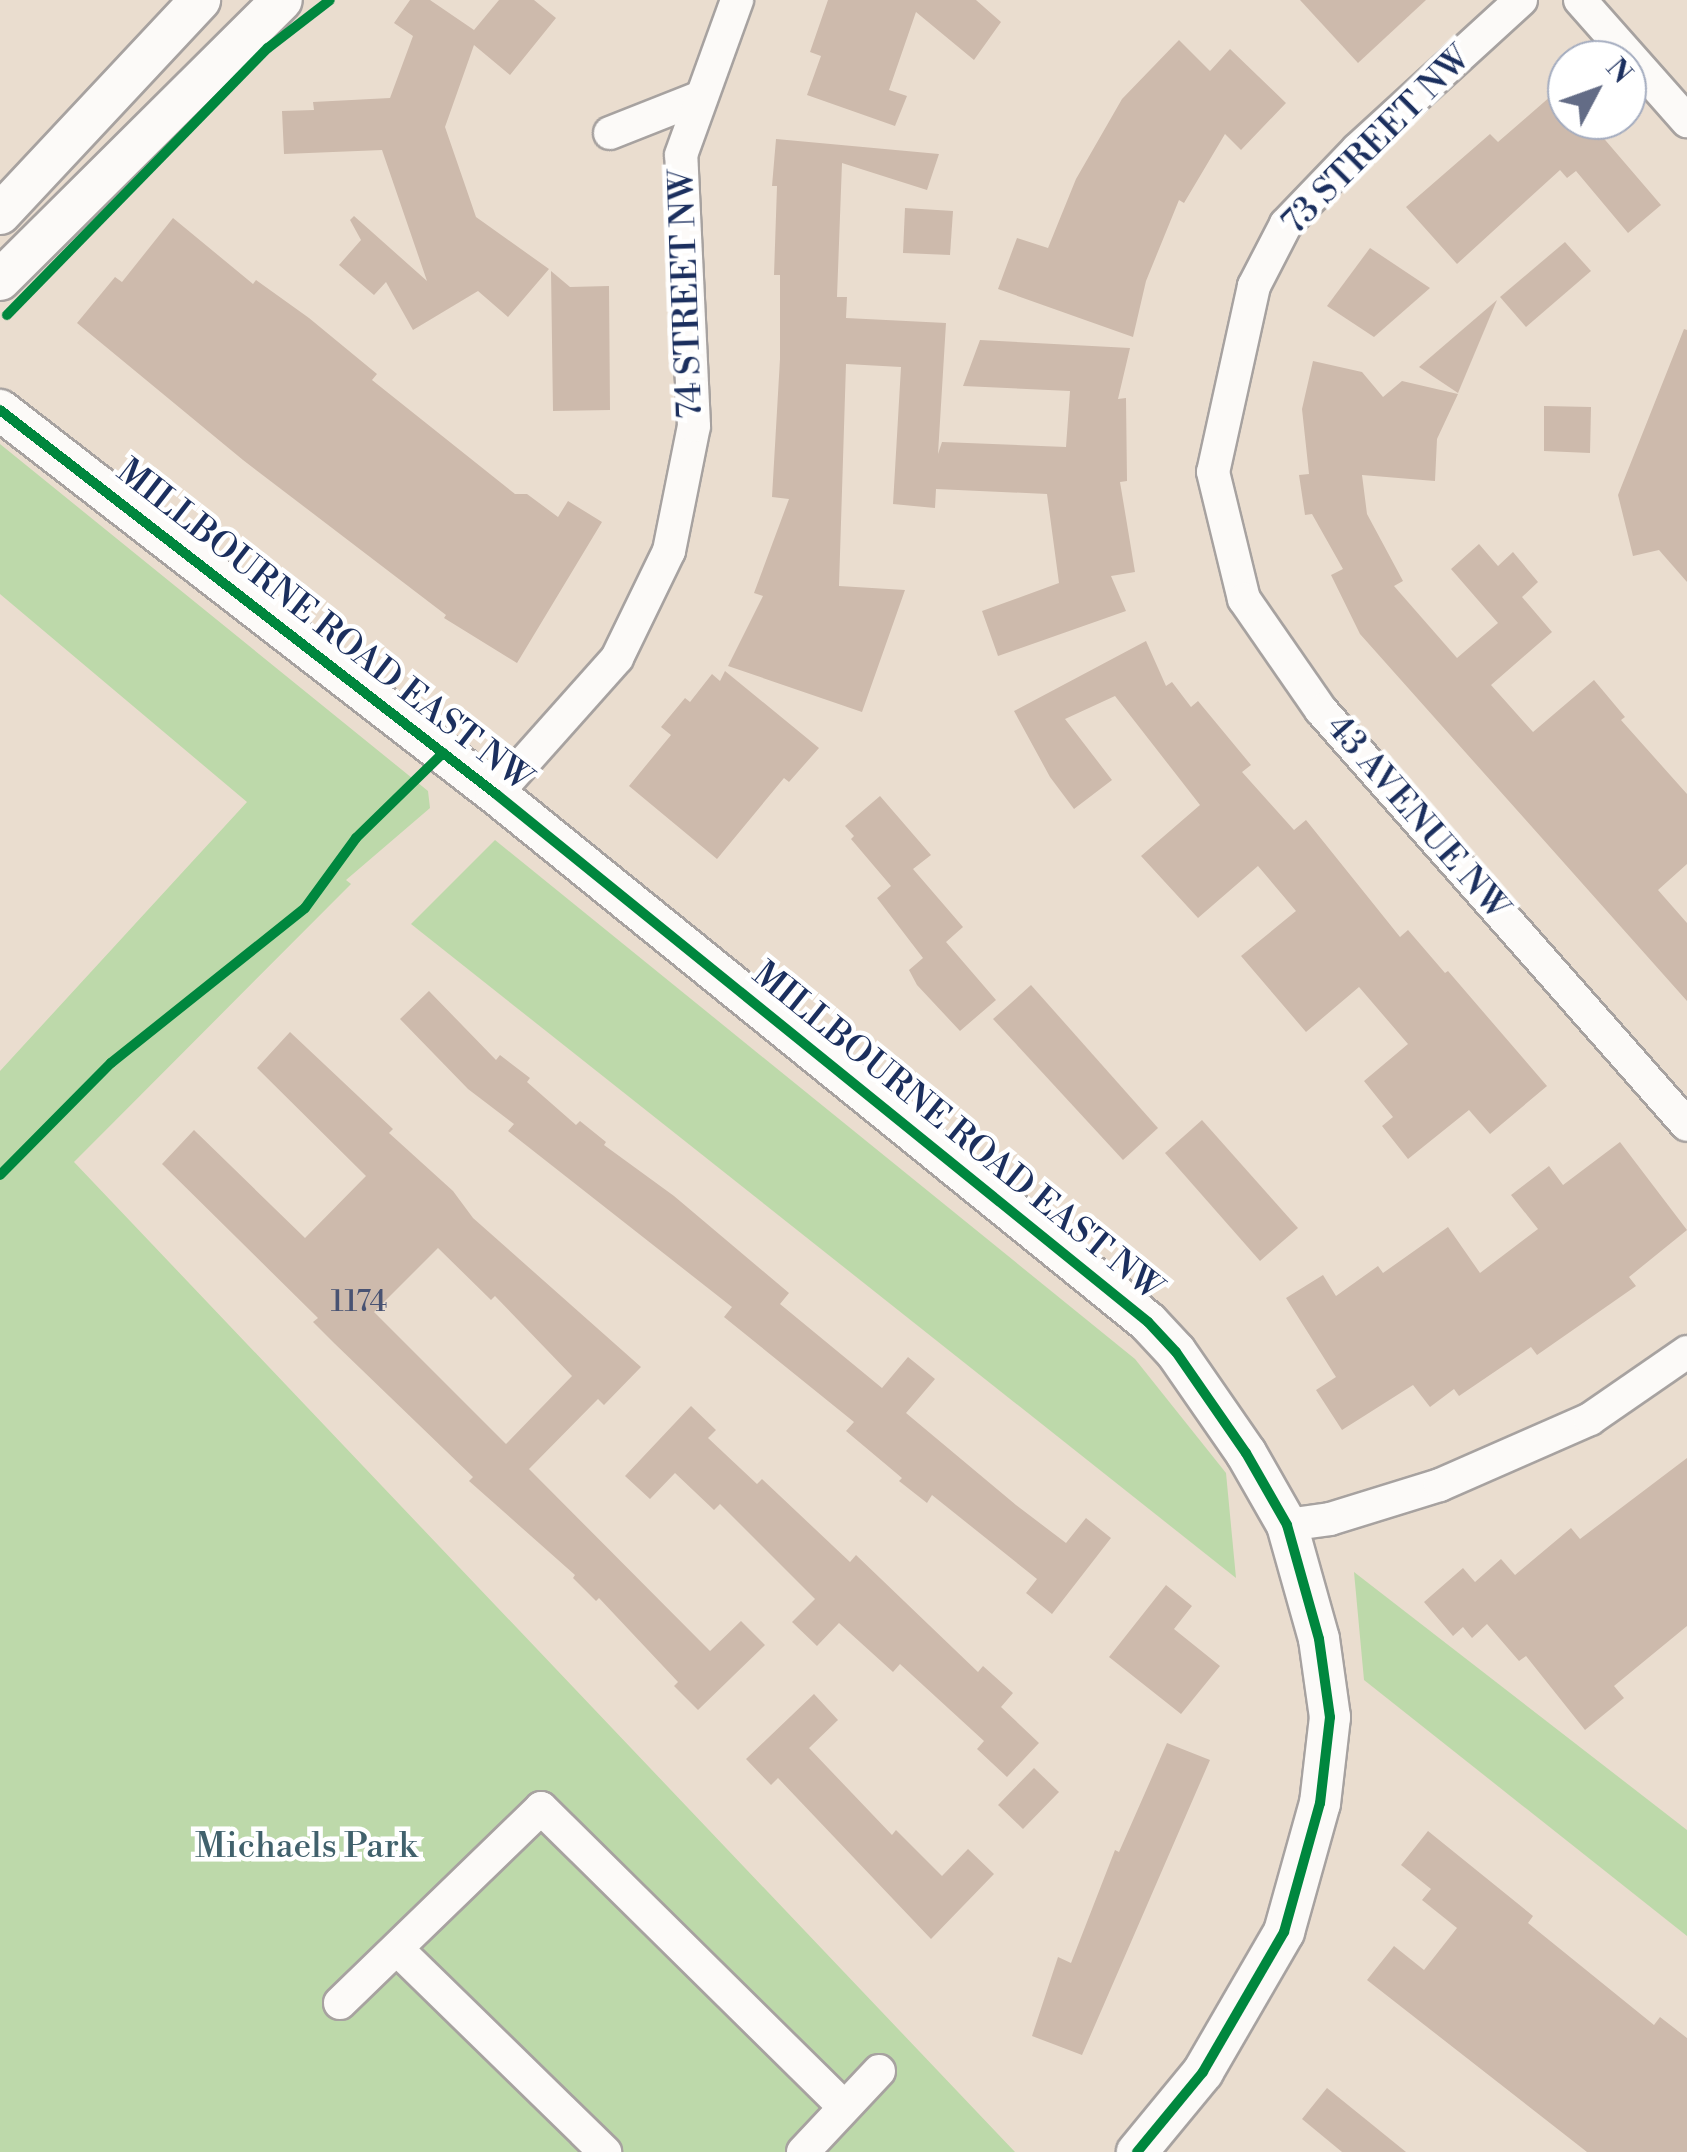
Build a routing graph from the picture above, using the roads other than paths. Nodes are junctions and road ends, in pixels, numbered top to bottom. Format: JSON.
{"nodes":[{"id":1,"x":200,"y":0,"type":"edge"},
{"id":2,"x":282,"y":0,"type":"edge"},
{"id":3,"x":737,"y":0,"type":"edge"},
{"id":4,"x":1521,"y":0,"type":"edge"},
{"id":5,"x":1580,"y":0,"type":"edge"},
{"id":6,"x":702,"y":97,"type":"junction"},
{"id":7,"x":1687,"y":121,"type":"edge"},
{"id":8,"x":610,"y":134,"type":"dead end"},
{"id":9,"x":0,"y":214,"type":"edge"},
{"id":10,"x":0,"y":280,"type":"edge"},
{"id":11,"x":0,"y":410,"type":"edge"},
{"id":12,"x":1213,"y":472,"type":"joint"},
{"id":13,"x":496,"y":794,"type":"junction"},
{"id":14,"x":1687,"y":1126,"type":"edge"},
{"id":15,"x":1687,"y":1352,"type":"edge"},
{"id":16,"x":1288,"y":1525,"type":"junction"},
{"id":17,"x":396,"y":1949,"type":"junction"},
{"id":18,"x":340,"y":2003,"type":"dead end"},
{"id":19,"x":880,"y":2071,"type":"dead end"},
{"id":20,"x":844,"y":2108,"type":"junction"},
{"id":21,"x":605,"y":2152,"type":"edge"},
{"id":22,"x":803,"y":2152,"type":"edge"},
{"id":23,"x":1136,"y":2152,"type":"edge"}],
"edges":[{"from":1,"to":9,"type":"street"},
{"from":2,"to":10,"type":"street"},
{"from":3,"to":6,"type":"street","name":"74 STREET NW"},
{"from":4,"to":12,"type":"street","name":"73 STREET NW"},
{"from":5,"to":7,"type":"street"},
{"from":6,"to":8,"type":"street"},
{"from":6,"to":13,"type":"street","name":"74 STREET NW"},
{"from":11,"to":13,"type":"street","name":"MILLBOURNE ROAD EAST NW"},
{"from":12,"to":14,"type":"street","name":"43 AVENUE NW"},
{"from":13,"to":16,"type":"street","name":"MILLBOURNE ROAD EAST NW"},
{"from":15,"to":16,"type":"street"},
{"from":16,"to":23,"type":"street","name":"MILLBOURNE ROAD EAST NW"},
{"from":17,"to":18,"type":"street"},
{"from":17,"to":20,"type":"street"},
{"from":17,"to":21,"type":"street"},
{"from":19,"to":20,"type":"street"},
{"from":20,"to":22,"type":"street"}]}
